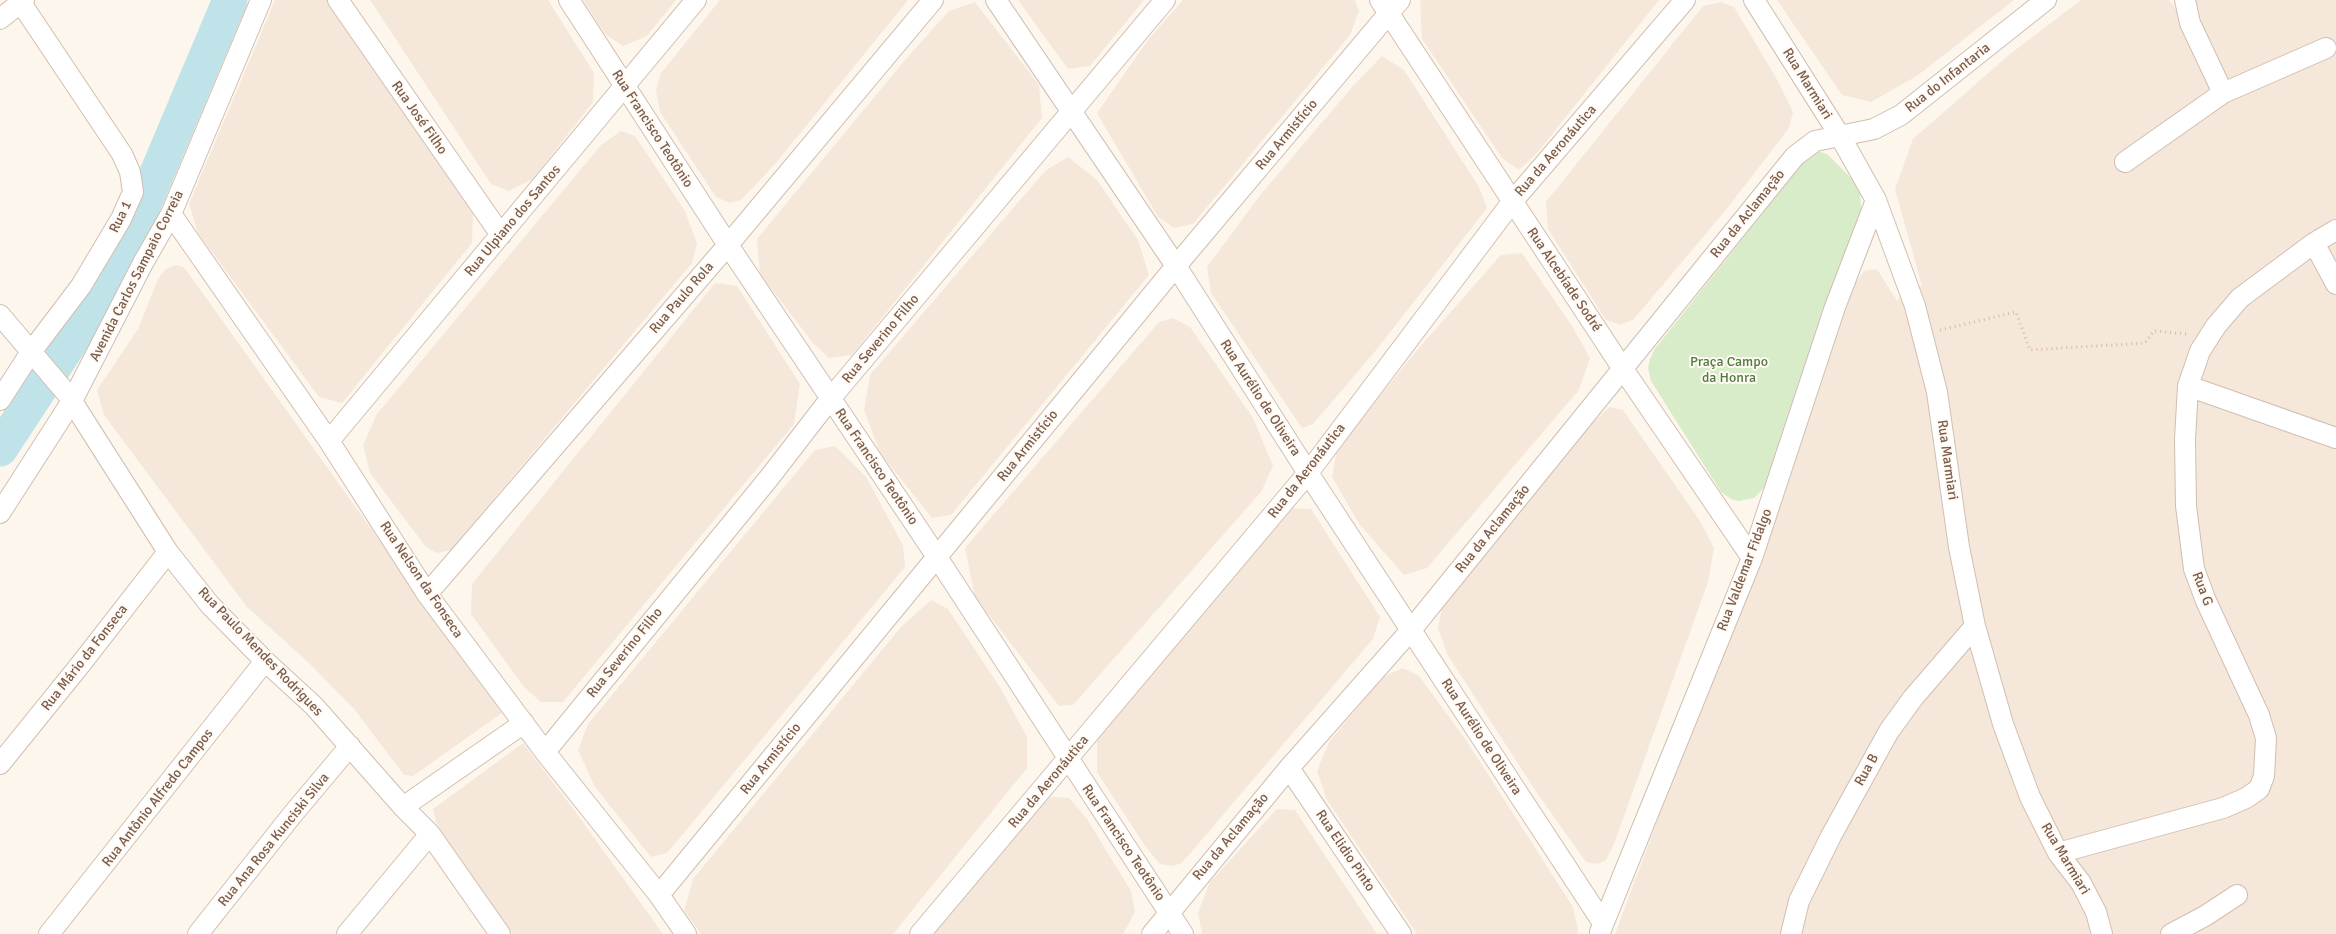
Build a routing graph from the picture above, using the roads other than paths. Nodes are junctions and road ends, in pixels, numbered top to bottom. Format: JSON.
{"nodes":[{"id":1,"x":262,"y":0,"type":"edge"},
{"id":2,"x":338,"y":0,"type":"edge"},
{"id":3,"x":568,"y":0,"type":"edge"},
{"id":4,"x":696,"y":0,"type":"edge"},
{"id":5,"x":933,"y":0,"type":"edge"},
{"id":6,"x":996,"y":0,"type":"edge"},
{"id":7,"x":1165,"y":0,"type":"edge"},
{"id":8,"x":1685,"y":0,"type":"edge"},
{"id":9,"x":1754,"y":0,"type":"edge"},
{"id":10,"x":2046,"y":0,"type":"edge"},
{"id":11,"x":2185,"y":0,"type":"edge"},
{"id":12,"x":23,"y":1,"type":"edge"},
{"id":13,"x":1390,"y":5,"type":"edge"},
{"id":14,"x":0,"y":19,"type":"edge"},
{"id":15,"x":2326,"y":48,"type":"dead end"},
{"id":16,"x":625,"y":87,"type":"junction"},
{"id":17,"x":2223,"y":93,"type":"junction"},
{"id":18,"x":1071,"y":111,"type":"junction"},
{"id":19,"x":1840,"y":136,"type":"junction"},
{"id":20,"x":2125,"y":162,"type":"dead end"},
{"id":21,"x":1876,"y":200,"type":"junction"},
{"id":22,"x":1512,"y":202,"type":"junction"},
{"id":23,"x":171,"y":214,"type":"junction"},
{"id":24,"x":2336,"y":230,"type":"edge"},
{"id":25,"x":501,"y":235,"type":"junction"},
{"id":26,"x":2314,"y":243,"type":"junction"},
{"id":27,"x":728,"y":245,"type":"junction"},
{"id":28,"x":1176,"y":266,"type":"junction"},
{"id":29,"x":2336,"y":284,"type":"edge"},
{"id":30,"x":0,"y":315,"type":"edge"},
{"id":31,"x":33,"y":354,"type":"junction"},
{"id":32,"x":1623,"y":369,"type":"junction"},
{"id":33,"x":2188,"y":386,"type":"junction"},
{"id":34,"x":70,"y":398,"type":"junction"},
{"id":35,"x":830,"y":399,"type":"junction"},
{"id":36,"x":0,"y":400,"type":"edge"},
{"id":37,"x":2336,"y":438,"type":"edge"},
{"id":38,"x":329,"y":441,"type":"junction"},
{"id":39,"x":1308,"y":472,"type":"junction"},
{"id":40,"x":0,"y":513,"type":"edge"},
{"id":41,"x":168,"y":552,"type":"junction"},
{"id":42,"x":937,"y":557,"type":"junction"},
{"id":43,"x":1752,"y":558,"type":"junction"},
{"id":44,"x":427,"y":594,"type":"junction"},
{"id":45,"x":1975,"y":626,"type":"junction"},
{"id":46,"x":1411,"y":630,"type":"junction"},
{"id":47,"x":265,"y":661,"type":"junction"},
{"id":48,"x":524,"y":723,"type":"junction"},
{"id":49,"x":350,"y":746,"type":"junction"},
{"id":50,"x":545,"y":752,"type":"junction"},
{"id":51,"x":1068,"y":760,"type":"junction"},
{"id":52,"x":0,"y":764,"type":"edge"},
{"id":53,"x":1289,"y":768,"type":"junction"},
{"id":54,"x":404,"y":807,"type":"junction"},
{"id":55,"x":430,"y":834,"type":"junction"},
{"id":56,"x":2058,"y":853,"type":"junction"},
{"id":57,"x":659,"y":895,"type":"junction"},
{"id":58,"x":2237,"y":895,"type":"dead end"},
{"id":59,"x":1169,"y":912,"type":"junction"},
{"id":60,"x":1601,"y":929,"type":"edge"},
{"id":61,"x":49,"y":934,"type":"edge"},
{"id":62,"x":198,"y":934,"type":"edge"},
{"id":63,"x":347,"y":934,"type":"edge"},
{"id":64,"x":500,"y":934,"type":"edge"},
{"id":65,"x":686,"y":934,"type":"edge"},
{"id":66,"x":920,"y":934,"type":"edge"},
{"id":67,"x":1152,"y":934,"type":"edge"},
{"id":68,"x":1183,"y":934,"type":"edge"},
{"id":69,"x":1401,"y":934,"type":"edge"},
{"id":70,"x":1791,"y":934,"type":"edge"},
{"id":71,"x":2102,"y":934,"type":"edge"},
{"id":72,"x":2171,"y":934,"type":"edge"}],
"edges":[{"from":1,"to":23,"type":"street","name":"Avenida Carlos Sampaio Correia"},
{"from":2,"to":25,"type":"street","name":"Rua José Filho"},
{"from":3,"to":16,"type":"street","name":"Rua Francisco Teotônio"},
{"from":4,"to":16,"type":"street","name":"Rua Ulpiano dos Santos"},
{"from":5,"to":27,"type":"street","name":"Rua Paulo Rola"},
{"from":6,"to":18,"type":"street","name":"Rua Aurélio de Oliveira"},
{"from":7,"to":18,"type":"street","name":"Rua Severino Filho"},
{"from":8,"to":22,"type":"street","name":"Rua da Aeronáutica"},
{"from":9,"to":19,"type":"street","name":"Rua Marmiari"},
{"from":10,"to":19,"type":"street","name":"Rua do Infantaria"},
{"from":11,"to":17,"type":"street"},
{"from":12,"to":14,"type":"street"},
{"from":12,"to":31,"type":"street","name":"Rua 1"},
{"from":13,"to":22,"type":"street","name":"Rua Alcebíade Sodré"},
{"from":13,"to":28,"type":"street","name":"Rua Armistício"},
{"from":15,"to":17,"type":"street"},
{"from":16,"to":25,"type":"street","name":"Rua Ulpiano dos Santos"},
{"from":16,"to":27,"type":"street","name":"Rua Francisco Teotônio"},
{"from":17,"to":20,"type":"street"},
{"from":18,"to":28,"type":"street","name":"Rua Aurélio de Oliveira"},
{"from":18,"to":35,"type":"street","name":"Rua Severino Filho"},
{"from":19,"to":21,"type":"street","name":"Rua Marmiari"},
{"from":19,"to":32,"type":"street","name":"Rua da Aclamação"},
{"from":21,"to":43,"type":"street","name":"Rua Valdemar Fidalgo"},
{"from":21,"to":45,"type":"street","name":"Rua Marmiari"},
{"from":22,"to":32,"type":"street","name":"Rua Alcebíade Sodré"},
{"from":22,"to":39,"type":"street","name":"Rua da Aeronáutica"},
{"from":23,"to":34,"type":"street","name":"Avenida Carlos Sampaio Correia"},
{"from":23,"to":38,"type":"street","name":"Rua Nelson da Fonseca"},
{"from":24,"to":26,"type":"street","name":"Rua G"},
{"from":25,"to":38,"type":"street","name":"Rua Ulpiano dos Santos"},
{"from":26,"to":29,"type":"street"},
{"from":26,"to":33,"type":"street","name":"Rua G"},
{"from":27,"to":35,"type":"street","name":"Rua Francisco Teotônio"},
{"from":27,"to":44,"type":"street","name":"Rua Paulo Rola"},
{"from":28,"to":39,"type":"street","name":"Rua Aurélio de Oliveira"},
{"from":28,"to":42,"type":"street","name":"Rua Armistício"},
{"from":30,"to":31,"type":"street","name":"Rua Paulo Mendes Rodrigues"},
{"from":31,"to":34,"type":"street","name":"Rua Paulo Mendes Rodrigues"},
{"from":31,"to":36,"type":"street","name":"Rua 1"},
{"from":32,"to":43,"type":"street","name":"Rua Alcebíade Sodré"},
{"from":32,"to":46,"type":"street","name":"Rua da Aclamação"},
{"from":33,"to":37,"type":"street"},
{"from":33,"to":56,"type":"street","name":"Rua G"},
{"from":34,"to":40,"type":"street","name":"Avenida Carlos Sampaio Correia"},
{"from":34,"to":41,"type":"street","name":"Rua Paulo Mendes Rodrigues"},
{"from":35,"to":42,"type":"street","name":"Rua Francisco Teotônio"},
{"from":35,"to":50,"type":"street","name":"Rua Severino Filho"},
{"from":38,"to":44,"type":"street","name":"Rua Nelson da Fonseca"},
{"from":39,"to":46,"type":"street","name":"Rua Aurélio de Oliveira"},
{"from":39,"to":51,"type":"street","name":"Rua da Aeronáutica"},
{"from":41,"to":47,"type":"street","name":"Rua Paulo Mendes Rodrigues"},
{"from":41,"to":52,"type":"street","name":"Rua Mário da Fonseca"},
{"from":42,"to":51,"type":"street","name":"Rua Francisco Teotônio"},
{"from":42,"to":57,"type":"street","name":"Rua Armistício"},
{"from":43,"to":60,"type":"street","name":"Rua Valdemar Fidalgo"},
{"from":44,"to":48,"type":"street","name":"Rua Nelson da Fonseca"},
{"from":45,"to":56,"type":"street","name":"Rua Marmiari"},
{"from":45,"to":70,"type":"street","name":"Rua B"},
{"from":46,"to":53,"type":"street","name":"Rua da Aclamação"},
{"from":46,"to":60,"type":"street","name":"Rua Aurélio de Oliveira"},
{"from":47,"to":49,"type":"street","name":"Rua Paulo Mendes Rodrigues"},
{"from":47,"to":61,"type":"street","name":"Rua Antônio Alfredo Campos"},
{"from":48,"to":50,"type":"street","name":"Rua Nelson da Fonseca"},
{"from":48,"to":54,"type":"street"},
{"from":49,"to":54,"type":"street","name":"Rua Paulo Mendes Rodrigues"},
{"from":49,"to":62,"type":"street","name":"Rua Ana Rosa Kunciski Silva"},
{"from":50,"to":57,"type":"street","name":"Rua Nelson da Fonseca"},
{"from":51,"to":59,"type":"street","name":"Rua Francisco Teotônio"},
{"from":51,"to":66,"type":"street","name":"Rua da Aeronáutica"},
{"from":53,"to":59,"type":"street","name":"Rua da Aclamação"},
{"from":53,"to":69,"type":"street","name":"Rua Elidio Pinto"},
{"from":54,"to":55,"type":"street","name":"Rua Paulo Mendes Rodrigues"},
{"from":55,"to":63,"type":"street"},
{"from":55,"to":64,"type":"street","name":"Rua Paulo Mendes Rodrigues"},
{"from":56,"to":71,"type":"street","name":"Rua Marmiari"},
{"from":57,"to":65,"type":"street","name":"Rua Nelson da Fonseca"},
{"from":58,"to":72,"type":"street"},
{"from":59,"to":67,"type":"street","name":"Rua da Aclamação"},
{"from":59,"to":68,"type":"street","name":"Rua Francisco Teotônio"}]}
